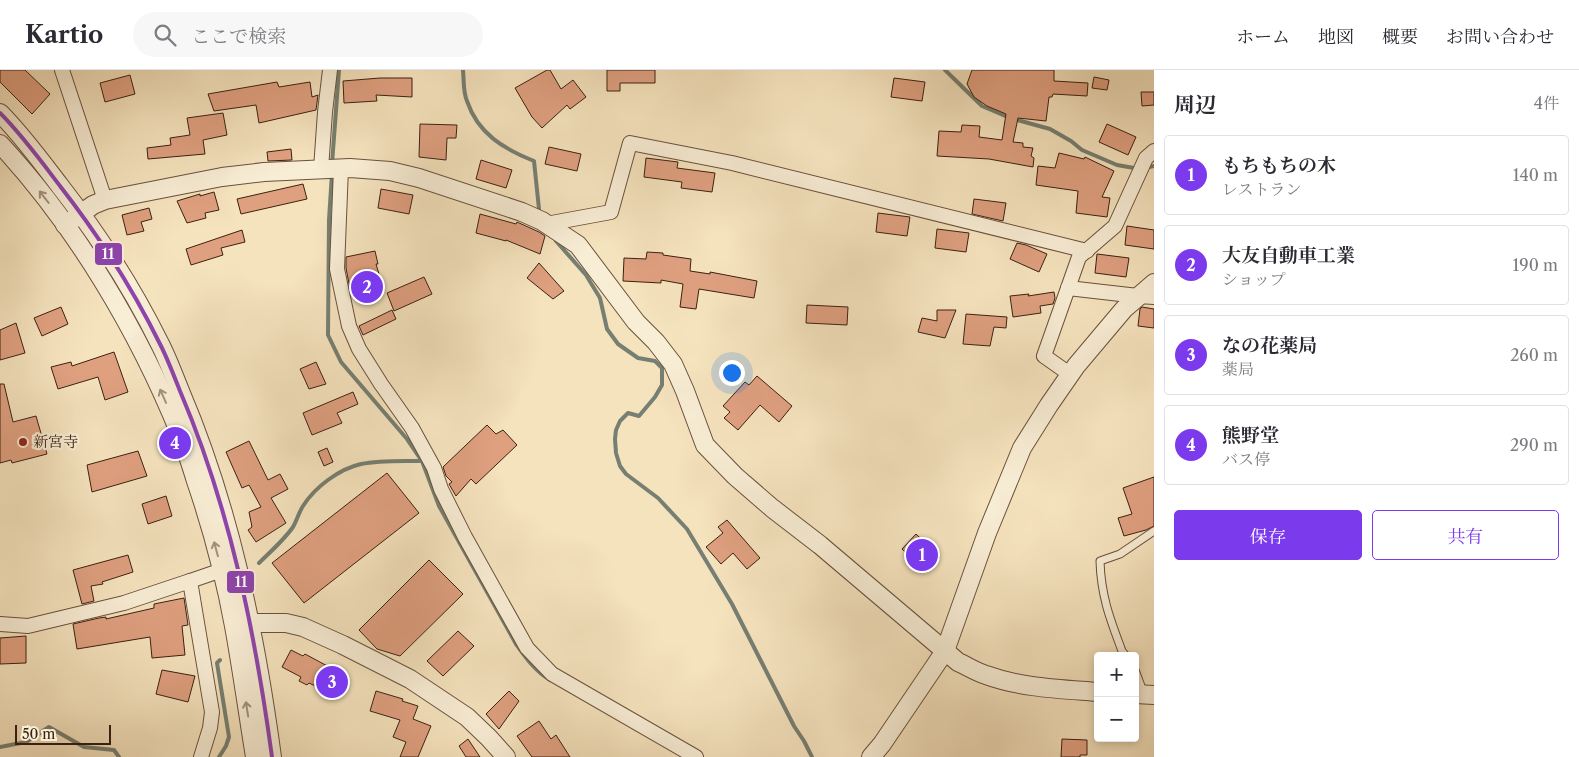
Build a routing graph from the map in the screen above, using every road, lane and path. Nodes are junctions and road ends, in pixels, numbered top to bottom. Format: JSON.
{"nodes":[{"id":1,"x":62,"y":70,"type":"edge"},
{"id":2,"x":330,"y":70,"type":"edge"},
{"id":3,"x":0,"y":113,"type":"edge"},
{"id":4,"x":0,"y":144,"type":"edge"},
{"id":5,"x":1154,"y":151,"type":"edge"},
{"id":6,"x":331,"y":168,"type":"junction"},
{"id":7,"x":105,"y":200,"type":"junction"},
{"id":8,"x":82,"y":213,"type":"junction"},
{"id":9,"x":546,"y":224,"type":"junction"},
{"id":10,"x":65,"y":225,"type":"junction"},
{"id":11,"x":1087,"y":250,"type":"junction"},
{"id":12,"x":1154,"y":282,"type":"edge"},
{"id":13,"x":1068,"y":288,"type":"junction"},
{"id":14,"x":1146,"y":297,"type":"edge"},
{"id":15,"x":1070,"y":375,"type":"junction"},
{"id":16,"x":1154,"y":531,"type":"edge"},
{"id":17,"x":222,"y":570,"type":"junction"},
{"id":18,"x":190,"y":581,"type":"junction"},
{"id":19,"x":250,"y":623,"type":"junction"},
{"id":20,"x":0,"y":624,"type":"edge"},
{"id":21,"x":945,"y":651,"type":"junction"},
{"id":22,"x":1123,"y":652,"type":"edge"},
{"id":23,"x":1139,"y":681,"type":"edge"},
{"id":24,"x":1094,"y":692,"type":"edge"},
{"id":25,"x":1144,"y":694,"type":"edge"},
{"id":26,"x":201,"y":757,"type":"edge"},
{"id":27,"x":255,"y":757,"type":"edge"},
{"id":28,"x":272,"y":757,"type":"edge"},
{"id":29,"x":506,"y":757,"type":"edge"},
{"id":30,"x":696,"y":757,"type":"edge"},
{"id":31,"x":871,"y":757,"type":"edge"}],
"edges":[{"from":1,"to":7,"type":"street"},
{"from":2,"to":6,"type":"street"},
{"from":3,"to":8,"type":"street"},
{"from":10,"to":4,"type":"street","one_way":true},
{"from":5,"to":11,"type":"street"},
{"from":6,"to":7,"type":"street"},
{"from":6,"to":9,"type":"street"},
{"from":6,"to":30,"type":"street"},
{"from":7,"to":8,"type":"street"},
{"from":8,"to":10,"type":"street"},
{"from":8,"to":19,"type":"street"},
{"from":9,"to":11,"type":"street"},
{"from":9,"to":21,"type":"street"},
{"from":17,"to":10,"type":"street","one_way":true},
{"from":11,"to":13,"type":"street"},
{"from":12,"to":14,"type":"street"},
{"from":13,"to":14,"type":"street"},
{"from":13,"to":15,"type":"street"},
{"from":14,"to":15,"type":"street"},
{"from":15,"to":21,"type":"street"},
{"from":16,"to":22,"type":"lane"},
{"from":17,"to":18,"type":"street"},
{"from":27,"to":17,"type":"street","one_way":true},
{"from":18,"to":20,"type":"street"},
{"from":18,"to":26,"type":"street"},
{"from":19,"to":28,"type":"street"},
{"from":19,"to":29,"type":"street"},
{"from":21,"to":24,"type":"street"},
{"from":21,"to":31,"type":"street"},
{"from":23,"to":25,"type":"lane"}]}
